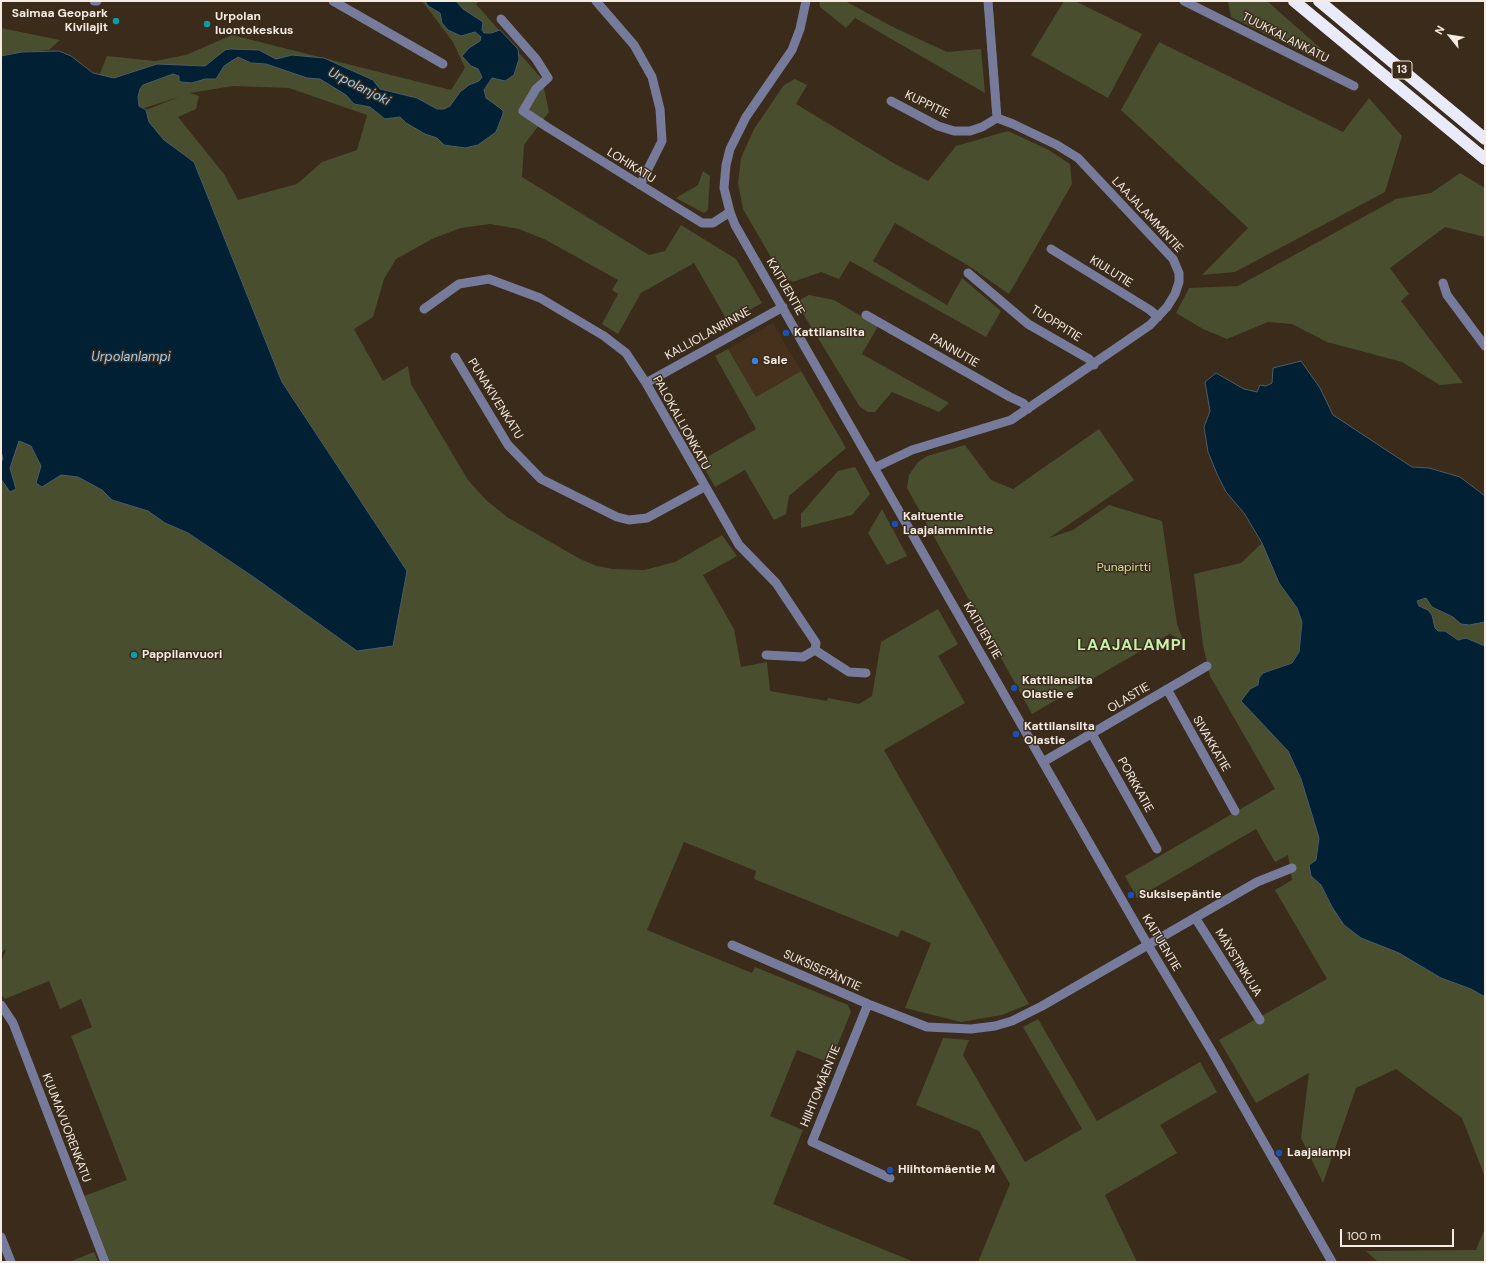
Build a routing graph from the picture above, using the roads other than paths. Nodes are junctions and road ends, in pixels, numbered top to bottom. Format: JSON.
{"nodes":[{"id":1,"x":333,"y":1,"type":"edge"},
{"id":2,"x":596,"y":1,"type":"edge"},
{"id":3,"x":806,"y":1,"type":"edge"},
{"id":4,"x":988,"y":1,"type":"edge"},
{"id":5,"x":1184,"y":1,"type":"edge"},
{"id":6,"x":1294,"y":1,"type":"edge"},
{"id":7,"x":1319,"y":1,"type":"edge"},
{"id":8,"x":501,"y":20,"type":"dead end"},
{"id":9,"x":443,"y":64,"type":"dead end"},
{"id":10,"x":1354,"y":86,"type":"dead end"},
{"id":11,"x":891,"y":101,"type":"dead end"},
{"id":12,"x":998,"y":118,"type":"junction"},
{"id":13,"x":1485,"y":139,"type":"edge"},
{"id":14,"x":1485,"y":159,"type":"edge"},
{"id":15,"x":640,"y":185,"type":"junction"},
{"id":16,"x":730,"y":212,"type":"junction"},
{"id":17,"x":1051,"y":249,"type":"dead end"},
{"id":18,"x":968,"y":273,"type":"dead end"},
{"id":19,"x":1443,"y":283,"type":"dead end"},
{"id":20,"x":783,"y":307,"type":"junction"},
{"id":21,"x":424,"y":309,"type":"dead end"},
{"id":22,"x":866,"y":315,"type":"dead end"},
{"id":23,"x":1158,"y":317,"type":"junction"},
{"id":24,"x":1485,"y":346,"type":"edge"},
{"id":25,"x":455,"y":357,"type":"dead end"},
{"id":26,"x":1094,"y":364,"type":"junction"},
{"id":27,"x":646,"y":383,"type":"junction"},
{"id":28,"x":1028,"y":409,"type":"junction"},
{"id":29,"x":874,"y":468,"type":"junction"},
{"id":30,"x":704,"y":487,"type":"junction"},
{"id":31,"x":815,"y":650,"type":"junction"},
{"id":32,"x":766,"y":655,"type":"dead end"},
{"id":33,"x":1207,"y":666,"type":"dead end"},
{"id":34,"x":866,"y":673,"type":"dead end"},
{"id":35,"x":1167,"y":689,"type":"junction"},
{"id":36,"x":1092,"y":734,"type":"junction"},
{"id":37,"x":1042,"y":762,"type":"junction"},
{"id":38,"x":1235,"y":811,"type":"dead end"},
{"id":39,"x":1157,"y":849,"type":"dead end"},
{"id":40,"x":1292,"y":868,"type":"dead end"},
{"id":41,"x":1196,"y":919,"type":"junction"},
{"id":42,"x":732,"y":945,"type":"dead end"},
{"id":43,"x":1148,"y":945,"type":"junction"},
{"id":44,"x":868,"y":1004,"type":"junction"},
{"id":45,"x":1,"y":1005,"type":"edge"},
{"id":46,"x":1260,"y":1020,"type":"dead end"},
{"id":47,"x":890,"y":1178,"type":"dead end"},
{"id":48,"x":1,"y":1237,"type":"edge"},
{"id":49,"x":11,"y":1262,"type":"edge"},
{"id":50,"x":105,"y":1262,"type":"edge"},
{"id":51,"x":1332,"y":1262,"type":"edge"}],
"edges":[{"from":1,"to":9,"type":"street"},
{"from":2,"to":15,"type":"street"},
{"from":3,"to":16,"type":"street","name":"KAITUENTIE"},
{"from":4,"to":12,"type":"street"},
{"from":5,"to":10,"type":"street","name":"TUUKKALANKATU"},
{"from":6,"to":14,"type":"highway","number":"13"},
{"from":7,"to":13,"type":"highway","number":"13"},
{"from":8,"to":15,"type":"street","name":"LOHIKATU"},
{"from":11,"to":12,"type":"street","name":"KUPPITIE"},
{"from":12,"to":23,"type":"street","name":"LAAJALAMMINTIE"},
{"from":15,"to":16,"type":"street","name":"LOHIKATU"},
{"from":16,"to":20,"type":"street","name":"KAITUENTIE"},
{"from":17,"to":23,"type":"street","name":"KIULUTIE"},
{"from":18,"to":26,"type":"street","name":"TUOPPITIE"},
{"from":19,"to":24,"type":"street"},
{"from":20,"to":27,"type":"street","name":"KALLIOLANRINNE"},
{"from":20,"to":29,"type":"street","name":"KAITUENTIE"},
{"from":21,"to":27,"type":"street","name":"PALOKALLIONKATU"},
{"from":22,"to":28,"type":"street","name":"PANNUTIE"},
{"from":23,"to":26,"type":"street","name":"LAAJALAMMINTIE"},
{"from":25,"to":30,"type":"street","name":"PUNAKIVENKATU"},
{"from":26,"to":28,"type":"street","name":"LAAJALAMMINTIE"},
{"from":27,"to":30,"type":"street","name":"PALOKALLIONKATU"},
{"from":28,"to":29,"type":"street","name":"LAAJALAMMINTIE"},
{"from":29,"to":37,"type":"street","name":"KAITUENTIE"},
{"from":30,"to":31,"type":"street","name":"PALOKALLIONKATU"},
{"from":31,"to":32,"type":"street"},
{"from":31,"to":34,"type":"street"},
{"from":33,"to":35,"type":"street","name":"OLASTIE"},
{"from":35,"to":36,"type":"street","name":"OLASTIE"},
{"from":35,"to":38,"type":"street","name":"SIVAKKATIE"},
{"from":36,"to":37,"type":"street","name":"OLASTIE"},
{"from":36,"to":39,"type":"street","name":"PORKKATIE"},
{"from":37,"to":43,"type":"street","name":"KAITUENTIE"},
{"from":40,"to":41,"type":"street","name":"SUKSISEPÄNTIE"},
{"from":41,"to":43,"type":"street","name":"SUKSISEPÄNTIE"},
{"from":41,"to":46,"type":"street","name":"MÄYSTINKUJA"},
{"from":42,"to":44,"type":"street","name":"SUKSISEPÄNTIE"},
{"from":43,"to":44,"type":"street","name":"SUKSISEPÄNTIE"},
{"from":43,"to":51,"type":"street","name":"KAITUENTIE"},
{"from":44,"to":47,"type":"street","name":"HIIHTOMÄENTIE"},
{"from":45,"to":50,"type":"street","name":"KUUMAVUORENKATU"},
{"from":48,"to":49,"type":"street"}]}
